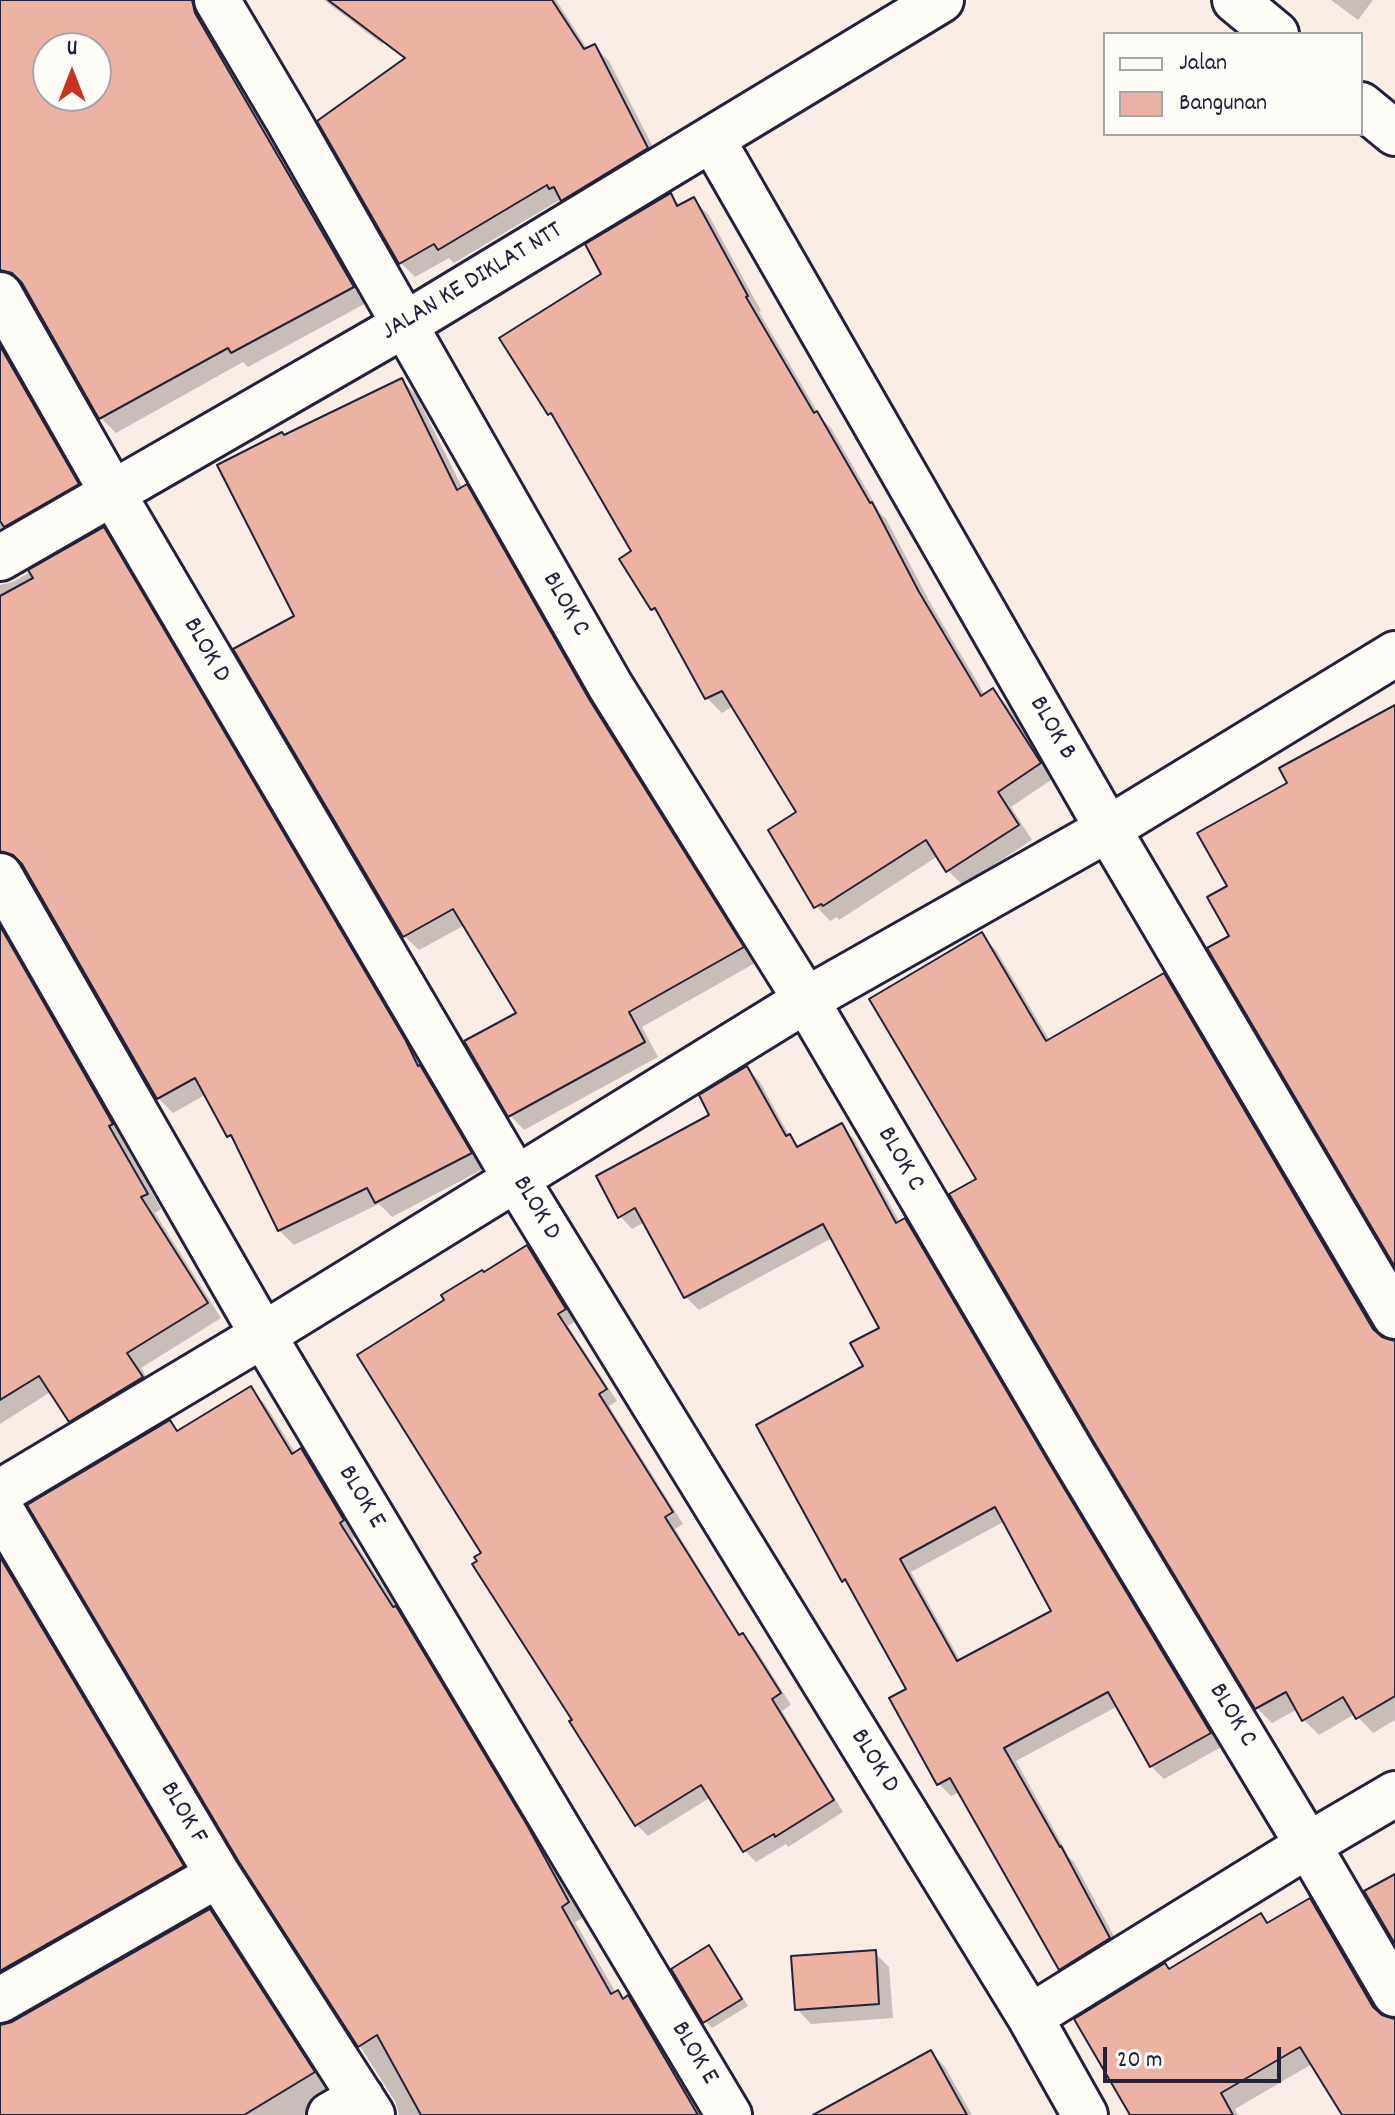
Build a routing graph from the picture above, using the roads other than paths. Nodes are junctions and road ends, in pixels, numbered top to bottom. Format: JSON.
{"nodes":[{"id":1,"x":217,"y":0,"type":"edge"},
{"id":2,"x":941,"y":0,"type":"edge"},
{"id":3,"x":1235,"y":0,"type":"edge"},
{"id":4,"x":1274,"y":32,"type":"edge"},
{"id":5,"x":1363,"y":107,"type":"edge"},
{"id":6,"x":1395,"y":133,"type":"edge"},
{"id":7,"x":712,"y":139,"type":"junction"},
{"id":8,"x":0,"y":295,"type":"edge"},
{"id":9,"x":404,"y":325,"type":"junction"},
{"id":10,"x":112,"y":492,"type":"junction"},
{"id":11,"x":0,"y":558,"type":"edge"},
{"id":12,"x":1395,"y":654,"type":"edge"},
{"id":13,"x":1108,"y":829,"type":"junction"},
{"id":14,"x":0,"y":876,"type":"edge"},
{"id":15,"x":806,"y":1000,"type":"junction"},
{"id":16,"x":516,"y":1179,"type":"junction"},
{"id":17,"x":1395,"y":1316,"type":"edge"},
{"id":18,"x":263,"y":1335,"type":"junction"},
{"id":19,"x":0,"y":1492,"type":"edge"},
{"id":20,"x":0,"y":1508,"type":"edge"},
{"id":21,"x":1395,"y":1794,"type":"edge"},
{"id":22,"x":1308,"y":1845,"type":"junction"},
{"id":23,"x":218,"y":1875,"type":"junction"},
{"id":24,"x":1395,"y":1994,"type":"edge"},
{"id":25,"x":0,"y":2000,"type":"edge"},
{"id":26,"x":1030,"y":2017,"type":"junction"},
{"id":27,"x":355,"y":2109,"type":"edge"},
{"id":28,"x":729,"y":2115,"type":"edge"},
{"id":29,"x":1085,"y":2115,"type":"edge"}],
"edges":[{"from":1,"to":9,"type":"street","name":"BLOK C"},
{"from":2,"to":7,"type":"street","name":"JALAN KE DIKLAT NTT"},
{"from":3,"to":4,"type":"street"},
{"from":5,"to":6,"type":"street"},
{"from":7,"to":9,"type":"street","name":"JALAN KE DIKLAT NTT"},
{"from":7,"to":13,"type":"street","name":"BLOK B"},
{"from":8,"to":10,"type":"street","name":"BLOK D"},
{"from":9,"to":10,"type":"street","name":"JALAN KE DIKLAT NTT"},
{"from":9,"to":15,"type":"street","name":"BLOK C"},
{"from":10,"to":11,"type":"street","name":"JALAN KE DIKLAT NTT"},
{"from":10,"to":16,"type":"street","name":"BLOK D"},
{"from":12,"to":13,"type":"street"},
{"from":13,"to":15,"type":"street"},
{"from":13,"to":17,"type":"street","name":"BLOK B"},
{"from":14,"to":18,"type":"street","name":"BLOK E"},
{"from":15,"to":16,"type":"street"},
{"from":15,"to":22,"type":"street","name":"BLOK C"},
{"from":16,"to":18,"type":"street"},
{"from":16,"to":26,"type":"street","name":"BLOK D"},
{"from":18,"to":19,"type":"street"},
{"from":18,"to":28,"type":"street","name":"BLOK E"},
{"from":20,"to":23,"type":"street","name":"BLOK F"},
{"from":21,"to":22,"type":"street"},
{"from":22,"to":24,"type":"street","name":"BLOK C"},
{"from":22,"to":26,"type":"street"},
{"from":23,"to":25,"type":"street"},
{"from":23,"to":27,"type":"street","name":"BLOK F"},
{"from":26,"to":29,"type":"street","name":"BLOK D"}]}
